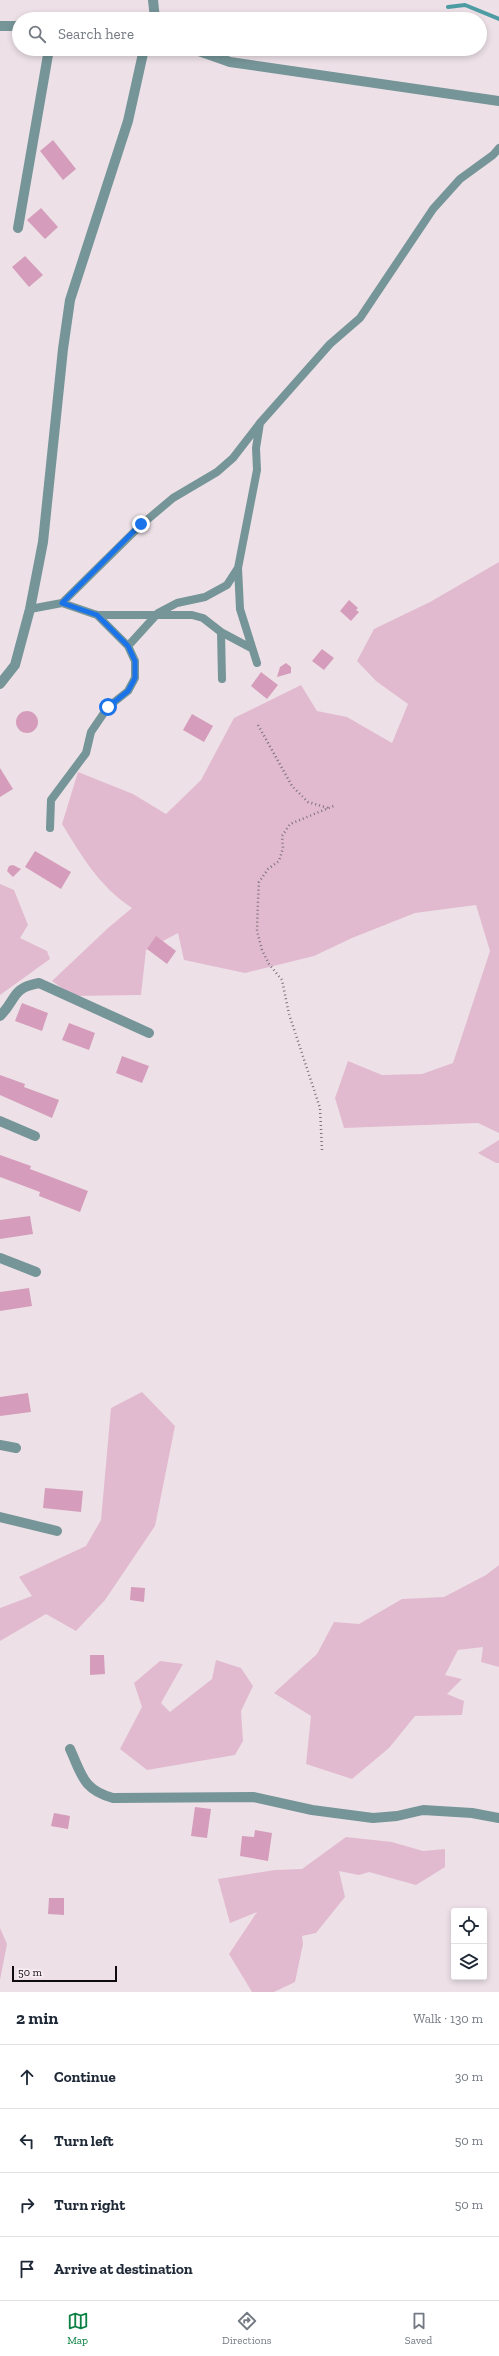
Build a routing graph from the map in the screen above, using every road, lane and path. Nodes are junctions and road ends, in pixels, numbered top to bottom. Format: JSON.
{"nodes":[{"id":1,"x":153,"y":0,"type":"edge"},
{"id":2,"x":154,"y":12,"type":"edge"},
{"id":3,"x":0,"y":26,"type":"edge"},
{"id":4,"x":12,"y":26,"type":"edge"},
{"id":5,"x":48,"y":56,"type":"edge"},
{"id":6,"x":142,"y":56,"type":"edge"},
{"id":7,"x":213,"y":56,"type":"edge"},
{"id":8,"x":499,"y":101,"type":"edge"},
{"id":9,"x":499,"y":148,"type":"edge"},
{"id":10,"x":18,"y":228,"type":"dead end"},
{"id":11,"x":260,"y":422,"type":"junction"},
{"id":12,"x":238,"y":568,"type":"junction"},
{"id":13,"x":62,"y":603,"type":"junction"},
{"id":14,"x":30,"y":610,"type":"junction"},
{"id":15,"x":158,"y":613,"type":"junction"},
{"id":16,"x":97,"y":615,"type":"junction"},
{"id":17,"x":221,"y":632,"type":"junction"},
{"id":18,"x":128,"y":646,"type":"junction"},
{"id":19,"x":251,"y":648,"type":"junction"},
{"id":20,"x":257,"y":663,"type":"dead end"},
{"id":21,"x":222,"y":679,"type":"dead end"},
{"id":22,"x":0,"y":684,"type":"edge"},
{"id":23,"x":258,"y":725,"type":"dead end"},
{"id":24,"x":336,"y":805,"type":"dead end"},
{"id":25,"x":328,"y":808,"type":"junction"},
{"id":26,"x":50,"y":828,"type":"dead end"},
{"id":27,"x":0,"y":1016,"type":"edge"},
{"id":28,"x":148,"y":1033,"type":"dead end"},
{"id":29,"x":0,"y":1121,"type":"edge"},
{"id":30,"x":35,"y":1136,"type":"dead end"},
{"id":31,"x":322,"y":1150,"type":"dead end"},
{"id":32,"x":0,"y":1258,"type":"edge"},
{"id":33,"x":36,"y":1272,"type":"dead end"},
{"id":34,"x":0,"y":1444,"type":"edge"},
{"id":35,"x":16,"y":1448,"type":"dead end"},
{"id":36,"x":0,"y":1517,"type":"edge"},
{"id":37,"x":58,"y":1531,"type":"dead end"},
{"id":38,"x":70,"y":1749,"type":"dead end"},
{"id":39,"x":499,"y":1818,"type":"edge"}],
"edges":[{"from":1,"to":2,"type":"street"},
{"from":3,"to":4,"type":"street"},
{"from":5,"to":10,"type":"street"},
{"from":6,"to":14,"type":"street"},
{"from":7,"to":8,"type":"street"},
{"from":9,"to":11,"type":"lane"},
{"from":11,"to":12,"type":"lane"},
{"from":11,"to":13,"type":"lane"},
{"from":12,"to":15,"type":"lane"},
{"from":12,"to":19,"type":"lane"},
{"from":13,"to":14,"type":"lane"},
{"from":13,"to":16,"type":"lane"},
{"from":14,"to":22,"type":"street"},
{"from":15,"to":16,"type":"lane"},
{"from":15,"to":17,"type":"lane"},
{"from":15,"to":18,"type":"lane"},
{"from":16,"to":18,"type":"lane"},
{"from":17,"to":19,"type":"lane"},
{"from":17,"to":21,"type":"lane"},
{"from":18,"to":26,"type":"lane"},
{"from":19,"to":20,"type":"lane"},
{"from":23,"to":25,"type":"path"},
{"from":24,"to":25,"type":"path"},
{"from":25,"to":31,"type":"path"},
{"from":27,"to":28,"type":"street"},
{"from":29,"to":30,"type":"street"},
{"from":32,"to":33,"type":"street"},
{"from":34,"to":35,"type":"street"},
{"from":36,"to":37,"type":"street"},
{"from":38,"to":39,"type":"street"}]}
